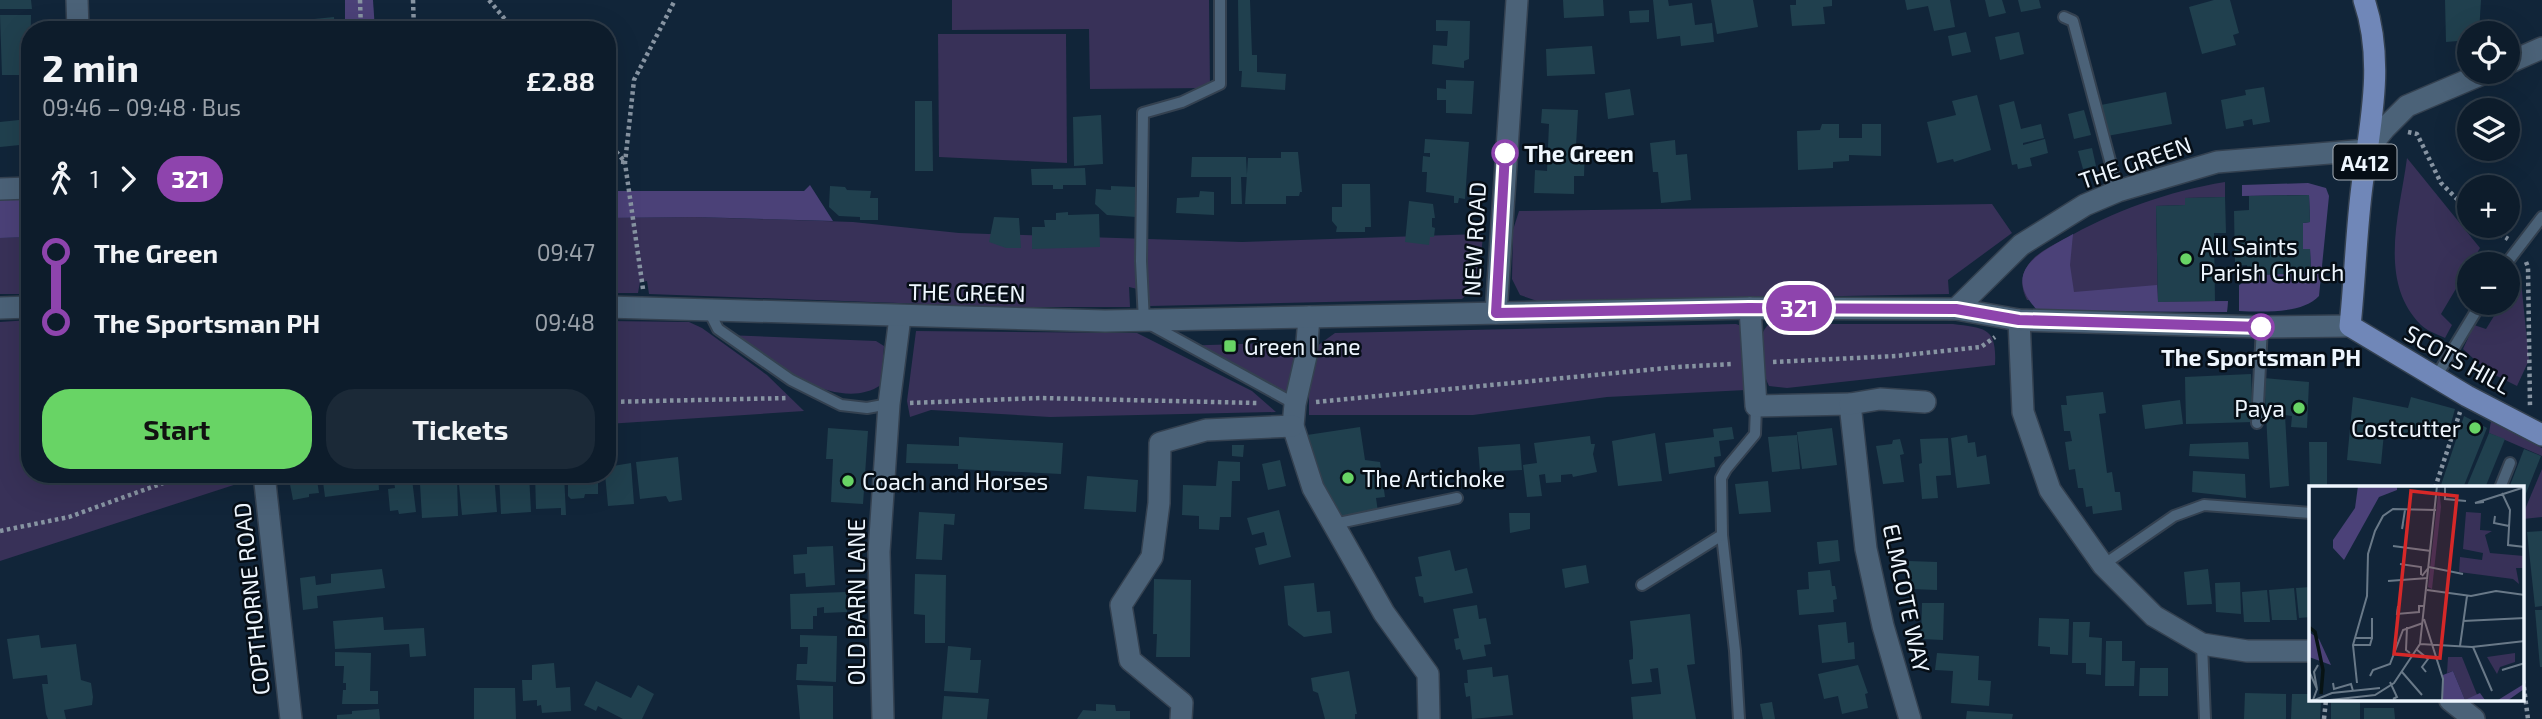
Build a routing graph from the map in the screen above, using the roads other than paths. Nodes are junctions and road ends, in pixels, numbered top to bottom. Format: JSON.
{"nodes":[{"id":1,"x":76,"y":0,"type":"edge"},
{"id":2,"x":1220,"y":0,"type":"edge"},
{"id":3,"x":1517,"y":0,"type":"edge"},
{"id":4,"x":2364,"y":0,"type":"edge"},
{"id":5,"x":2064,"y":17,"type":"dead end"},
{"id":6,"x":77,"y":21,"type":"edge"},
{"id":7,"x":2542,"y":48,"type":"edge"},
{"id":8,"x":2520,"y":58,"type":"edge"},
{"id":9,"x":2459,"y":84,"type":"edge"},
{"id":10,"x":2367,"y":150,"type":"junction"},
{"id":11,"x":21,"y":188,"type":"edge"},
{"id":12,"x":0,"y":189,"type":"edge"},
{"id":13,"x":2118,"y":191,"type":"junction"},
{"id":14,"x":2542,"y":217,"type":"edge"},
{"id":15,"x":2514,"y":252,"type":"edge"},
{"id":16,"x":21,"y":307,"type":"edge"},
{"id":17,"x":616,"y":307,"type":"edge"},
{"id":18,"x":0,"y":308,"type":"edge"},
{"id":19,"x":1749,"y":308,"type":"junction"},
{"id":20,"x":1956,"y":309,"type":"junction"},
{"id":21,"x":709,"y":311,"type":"junction"},
{"id":22,"x":1496,"y":313,"type":"junction"},
{"id":23,"x":2474,"y":315,"type":"edge"},
{"id":24,"x":900,"y":317,"type":"junction"},
{"id":25,"x":1309,"y":317,"type":"junction"},
{"id":26,"x":2019,"y":320,"type":"junction"},
{"id":27,"x":1144,"y":321,"type":"junction"},
{"id":28,"x":2350,"y":326,"type":"junction"},
{"id":29,"x":2262,"y":327,"type":"junction"},
{"id":30,"x":2436,"y":377,"type":"junction"},
{"id":31,"x":1925,"y":402,"type":"dead end"},
{"id":32,"x":888,"y":404,"type":"junction"},
{"id":33,"x":1295,"y":404,"type":"junction"},
{"id":34,"x":1850,"y":404,"type":"junction"},
{"id":35,"x":1756,"y":406,"type":"junction"},
{"id":36,"x":2257,"y":423,"type":"dead end"},
{"id":37,"x":1293,"y":426,"type":"junction"},
{"id":38,"x":2542,"y":435,"type":"edge"},
{"id":39,"x":2510,"y":463,"type":"dead end"},
{"id":40,"x":265,"y":483,"type":"edge"},
{"id":41,"x":2501,"y":486,"type":"edge"},
{"id":42,"x":1457,"y":498,"type":"dead end"},
{"id":43,"x":2309,"y":513,"type":"edge"},
{"id":44,"x":1334,"y":524,"type":"junction"},
{"id":45,"x":1722,"y":535,"type":"junction"},
{"id":46,"x":2103,"y":565,"type":"junction"},
{"id":47,"x":1642,"y":585,"type":"dead end"},
{"id":48,"x":2202,"y":644,"type":"junction"},
{"id":49,"x":2309,"y":651,"type":"edge"},
{"id":50,"x":2452,"y":702,"type":"edge"},
{"id":51,"x":291,"y":719,"type":"edge"},
{"id":52,"x":883,"y":719,"type":"edge"},
{"id":53,"x":1181,"y":719,"type":"edge"},
{"id":54,"x":1429,"y":719,"type":"edge"},
{"id":55,"x":1739,"y":719,"type":"edge"},
{"id":56,"x":1910,"y":719,"type":"edge"},
{"id":57,"x":2205,"y":719,"type":"edge"},
{"id":58,"x":2474,"y":719,"type":"edge"}],
"edges":[{"from":1,"to":6,"type":"street"},
{"from":2,"to":27,"type":"lane"},
{"from":3,"to":22,"type":"street","name":"NEW ROAD"},
{"from":4,"to":10,"type":"main road","number":"A412"},
{"from":5,"to":13,"type":"lane"},
{"from":7,"to":8,"type":"street"},
{"from":9,"to":10,"type":"street"},
{"from":10,"to":13,"type":"street","name":"THE GREEN"},
{"from":10,"to":28,"type":"main road","number":"A412"},
{"from":11,"to":12,"type":"street"},
{"from":13,"to":20,"type":"street","name":"THE GREEN"},
{"from":14,"to":15,"type":"lane"},
{"from":16,"to":18,"type":"street"},
{"from":17,"to":21,"type":"street","name":"THE GREEN"},
{"from":19,"to":20,"type":"street","name":"THE GREEN"},
{"from":19,"to":22,"type":"street","name":"THE GREEN"},
{"from":19,"to":35,"type":"street"},
{"from":20,"to":26,"type":"street","name":"THE GREEN"},
{"from":21,"to":24,"type":"street","name":"THE GREEN"},
{"from":21,"to":32,"type":"lane"},
{"from":22,"to":25,"type":"street","name":"THE GREEN"},
{"from":23,"to":30,"type":"lane"},
{"from":24,"to":27,"type":"street","name":"THE GREEN"},
{"from":24,"to":32,"type":"street","name":"OLD BARN LANE"},
{"from":25,"to":27,"type":"street","name":"THE GREEN"},
{"from":25,"to":33,"type":"street"},
{"from":26,"to":29,"type":"street","name":"THE GREEN"},
{"from":26,"to":46,"type":"street"},
{"from":27,"to":33,"type":"lane"},
{"from":28,"to":29,"type":"street","name":"THE GREEN"},
{"from":28,"to":30,"type":"main road","name":"SCOTS HILL"},
{"from":29,"to":36,"type":"lane"},
{"from":30,"to":38,"type":"main road","name":"SCOTS HILL"},
{"from":31,"to":34,"type":"street"},
{"from":32,"to":52,"type":"street","name":"OLD BARN LANE"},
{"from":33,"to":37,"type":"street"},
{"from":34,"to":35,"type":"street"},
{"from":34,"to":56,"type":"street","name":"ELMCOTE WAY"},
{"from":35,"to":45,"type":"lane"},
{"from":37,"to":44,"type":"street"},
{"from":37,"to":53,"type":"street"},
{"from":39,"to":41,"type":"lane"},
{"from":40,"to":51,"type":"street","name":"COPTHORNE ROAD"},
{"from":42,"to":44,"type":"lane"},
{"from":43,"to":46,"type":"lane"},
{"from":44,"to":54,"type":"street"},
{"from":45,"to":47,"type":"lane"},
{"from":45,"to":55,"type":"lane"},
{"from":46,"to":48,"type":"street"},
{"from":48,"to":49,"type":"street"},
{"from":48,"to":57,"type":"lane"},
{"from":50,"to":58,"type":"street"}]}
